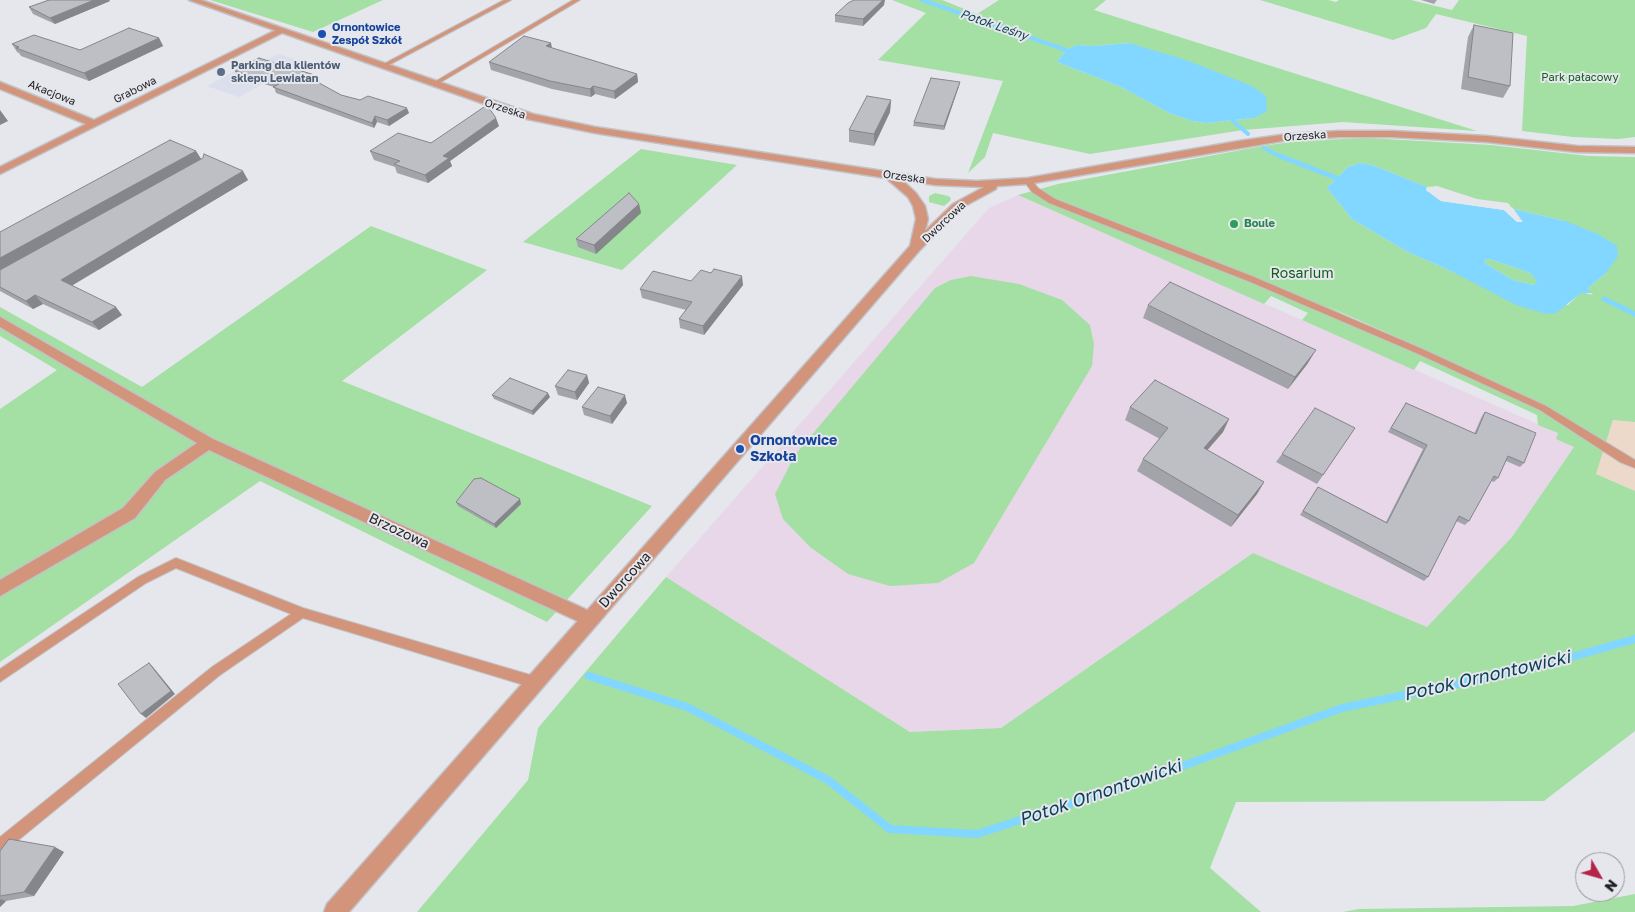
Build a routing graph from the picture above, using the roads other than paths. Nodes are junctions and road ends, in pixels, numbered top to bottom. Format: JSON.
{"nodes":[{"id":1,"x":193,"y":0,"type":"edge"},
{"id":2,"x":508,"y":0,"type":"edge"},
{"id":3,"x":577,"y":0,"type":"edge"},
{"id":4,"x":281,"y":31,"type":"junction"},
{"id":5,"x":382,"y":66,"type":"junction"},
{"id":6,"x":434,"y":84,"type":"junction"},
{"id":7,"x":0,"y":85,"type":"edge"},
{"id":8,"x":95,"y":124,"type":"junction"},
{"id":9,"x":1635,"y":150,"type":"edge"},
{"id":10,"x":0,"y":171,"type":"edge"},
{"id":11,"x":890,"y":176,"type":"junction"},
{"id":12,"x":1028,"y":180,"type":"junction"},
{"id":13,"x":935,"y":182,"type":"junction"},
{"id":14,"x":954,"y":184,"type":"junction"},
{"id":15,"x":1000,"y":184,"type":"junction"},
{"id":16,"x":918,"y":204,"type":"junction"},
{"id":17,"x":955,"y":208,"type":"junction"},
{"id":18,"x":916,"y":248,"type":"junction"},
{"id":19,"x":0,"y":321,"type":"edge"},
{"id":20,"x":208,"y":443,"type":"junction"},
{"id":21,"x":1635,"y":464,"type":"edge"},
{"id":22,"x":0,"y":589,"type":"edge"},
{"id":23,"x":302,"y":613,"type":"junction"},
{"id":24,"x":590,"y":619,"type":"junction"},
{"id":25,"x":0,"y":676,"type":"edge"},
{"id":26,"x":534,"y":682,"type":"junction"},
{"id":27,"x":0,"y":846,"type":"edge"},
{"id":28,"x":335,"y":912,"type":"edge"}],
"edges":[{"from":1,"to":4,"type":"street","name":"Orzeska"},
{"from":2,"to":5,"type":"lane"},
{"from":3,"to":6,"type":"lane"},
{"from":4,"to":5,"type":"street","name":"Orzeska"},
{"from":4,"to":8,"type":"street","name":"Grabowa"},
{"from":5,"to":6,"type":"street","name":"Orzeska"},
{"from":6,"to":11,"type":"street","name":"Orzeska"},
{"from":7,"to":8,"type":"street","name":"Akacjowa"},
{"from":8,"to":10,"type":"street","name":"Grabowa"},
{"from":9,"to":12,"type":"street","name":"Orzeska"},
{"from":11,"to":13,"type":"street","name":"Orzeska"},
{"from":11,"to":16,"type":"street"},
{"from":12,"to":15,"type":"street","name":"Orzeska"},
{"from":12,"to":21,"type":"lane"},
{"from":13,"to":14,"type":"street","name":"Orzeska"},
{"from":13,"to":16,"type":"street"},
{"from":14,"to":15,"type":"street","name":"Orzeska"},
{"from":14,"to":17,"type":"street"},
{"from":15,"to":17,"type":"street","name":"Dworcowa"},
{"from":16,"to":17,"type":"street"},
{"from":16,"to":18,"type":"street","name":"Dworcowa"},
{"from":17,"to":18,"type":"street","name":"Dworcowa"},
{"from":18,"to":24,"type":"street","name":"Dworcowa"},
{"from":19,"to":20,"type":"street","name":"Brzozowa"},
{"from":20,"to":22,"type":"street"},
{"from":20,"to":24,"type":"street","name":"Brzozowa"},
{"from":23,"to":25,"type":"lane"},
{"from":23,"to":26,"type":"lane"},
{"from":23,"to":27,"type":"lane"},
{"from":24,"to":26,"type":"street","name":"Dworcowa"},
{"from":26,"to":28,"type":"street","name":"Dworcowa"}]}
